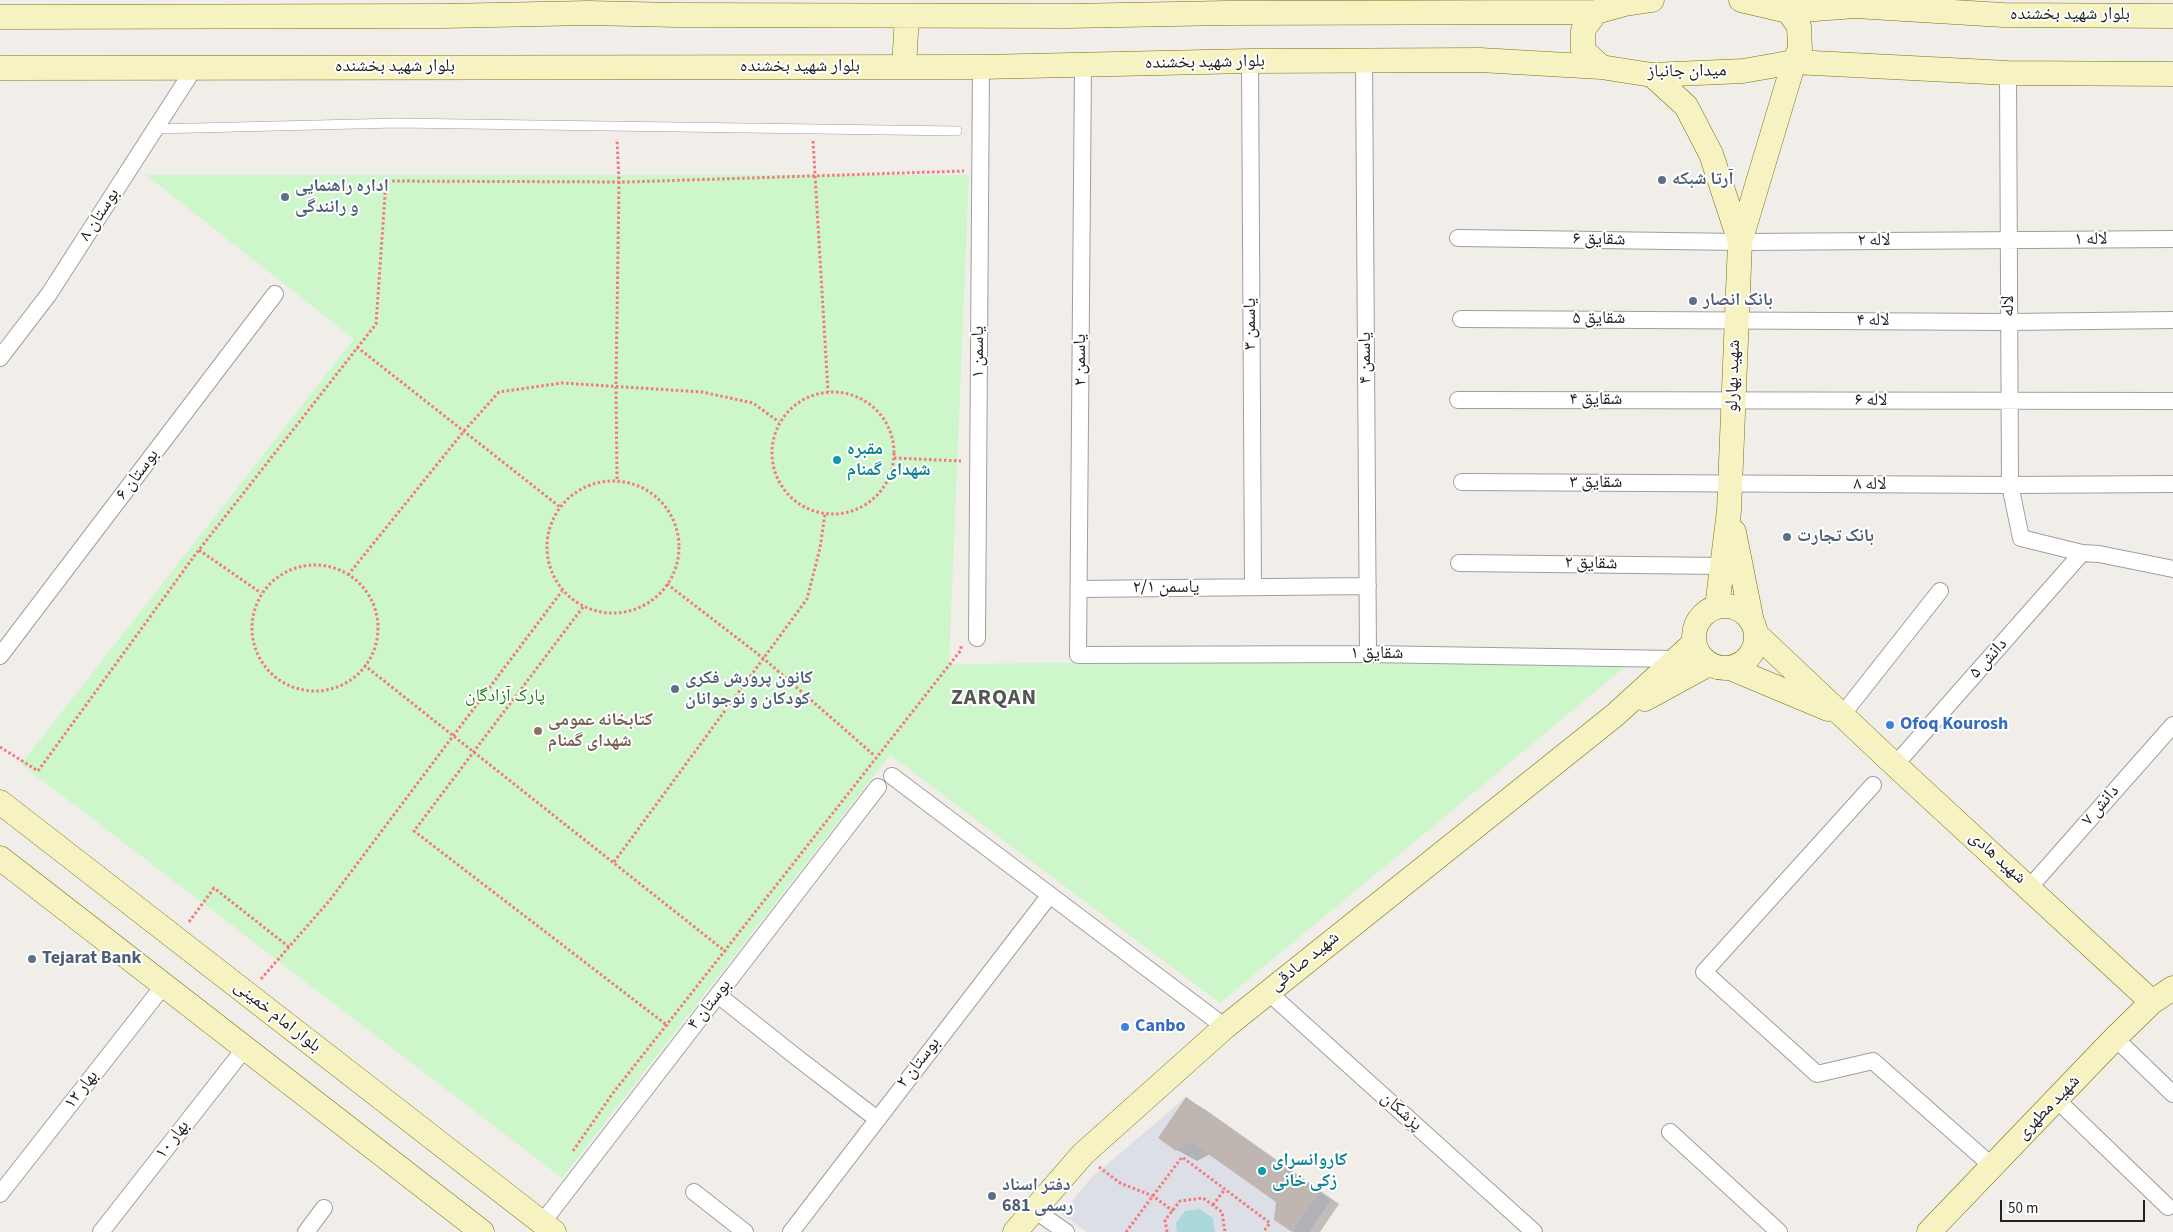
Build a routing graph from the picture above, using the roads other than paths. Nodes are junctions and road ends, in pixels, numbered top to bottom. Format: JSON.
{"nodes":[{"id":1,"x":1201,"y":0,"type":"edge"},
{"id":2,"x":1652,"y":0,"type":"edge"},
{"id":3,"x":1753,"y":1,"type":"edge"},
{"id":4,"x":1627,"y":2,"type":"edge"},
{"id":5,"x":1855,"y":3,"type":"edge"},
{"id":6,"x":276,"y":8,"type":"edge"},
{"id":7,"x":1076,"y":8,"type":"edge"},
{"id":8,"x":1788,"y":11,"type":"junction"},
{"id":9,"x":1596,"y":12,"type":"junction"},
{"id":10,"x":1227,"y":13,"type":"junction"},
{"id":11,"x":907,"y":16,"type":"junction"},
{"id":12,"x":2173,"y":16,"type":"edge"},
{"id":13,"x":0,"y":17,"type":"edge"},
{"id":14,"x":1250,"y":62,"type":"junction"},
{"id":15,"x":1364,"y":62,"type":"junction"},
{"id":16,"x":1794,"y":62,"type":"junction"},
{"id":17,"x":1083,"y":66,"type":"junction"},
{"id":18,"x":1601,"y":66,"type":"junction"},
{"id":19,"x":904,"y":67,"type":"junction"},
{"id":20,"x":981,"y":67,"type":"junction"},
{"id":21,"x":0,"y":68,"type":"edge"},
{"id":22,"x":194,"y":68,"type":"junction"},
{"id":23,"x":2008,"y":73,"type":"junction"},
{"id":24,"x":2173,"y":74,"type":"edge"},
{"id":25,"x":1652,"y":75,"type":"junction"},
{"id":26,"x":155,"y":129,"type":"junction"},
{"id":27,"x":958,"y":131,"type":"dead end"},
{"id":28,"x":1458,"y":238,"type":"dead end"},
{"id":29,"x":2173,"y":239,"type":"edge"},
{"id":30,"x":2008,"y":240,"type":"junction"},
{"id":31,"x":1740,"y":242,"type":"junction"},
{"id":32,"x":275,"y":294,"type":"dead end"},
{"id":33,"x":1461,"y":319,"type":"dead end"},
{"id":34,"x":1736,"y":320,"type":"junction"},
{"id":35,"x":2173,"y":320,"type":"edge"},
{"id":36,"x":2009,"y":322,"type":"junction"},
{"id":37,"x":0,"y":358,"type":"edge"},
{"id":38,"x":1734,"y":399,"type":"junction"},
{"id":39,"x":1458,"y":400,"type":"dead end"},
{"id":40,"x":2173,"y":401,"type":"edge"},
{"id":41,"x":2009,"y":402,"type":"junction"},
{"id":42,"x":1462,"y":482,"type":"dead end"},
{"id":43,"x":1731,"y":484,"type":"junction"},
{"id":44,"x":2173,"y":484,"type":"edge"},
{"id":45,"x":2010,"y":485,"type":"junction"},
{"id":46,"x":1729,"y":511,"type":"junction"},
{"id":47,"x":2082,"y":553,"type":"junction"},
{"id":48,"x":1459,"y":563,"type":"dead end"},
{"id":49,"x":1723,"y":566,"type":"junction"},
{"id":50,"x":2173,"y":569,"type":"edge"},
{"id":51,"x":1368,"y":586,"type":"junction"},
{"id":52,"x":1253,"y":587,"type":"junction"},
{"id":53,"x":1079,"y":589,"type":"junction"},
{"id":54,"x":1940,"y":591,"type":"dead end"},
{"id":55,"x":1717,"y":607,"type":"junction"},
{"id":56,"x":1754,"y":628,"type":"junction"},
{"id":57,"x":969,"y":639,"type":"road end"},
{"id":58,"x":1694,"y":643,"type":"junction"},
{"id":59,"x":1368,"y":654,"type":"junction"},
{"id":60,"x":1078,"y":655,"type":"joint"},
{"id":61,"x":0,"y":656,"type":"edge"},
{"id":62,"x":1676,"y":659,"type":"junction"},
{"id":63,"x":1720,"y":666,"type":"junction"},
{"id":64,"x":1842,"y":714,"type":"junction"},
{"id":65,"x":1615,"y":715,"type":"junction"},
{"id":66,"x":2173,"y":725,"type":"edge"},
{"id":67,"x":1895,"y":765,"type":"junction"},
{"id":68,"x":892,"y":776,"type":"dead end"},
{"id":69,"x":1873,"y":785,"type":"dead end"},
{"id":70,"x":878,"y":787,"type":"dead end"},
{"id":71,"x":0,"y":802,"type":"edge"},
{"id":72,"x":0,"y":858,"type":"edge"},
{"id":73,"x":2029,"y":888,"type":"junction"},
{"id":74,"x":1049,"y":896,"type":"junction"},
{"id":75,"x":164,"y":985,"type":"junction"},
{"id":76,"x":2173,"y":988,"type":"edge"},
{"id":77,"x":1268,"y":992,"type":"junction"},
{"id":78,"x":718,"y":995,"type":"junction"},
{"id":79,"x":2152,"y":1002,"type":"junction"},
{"id":80,"x":1225,"y":1027,"type":"junction"},
{"id":81,"x":2115,"y":1038,"type":"junction"},
{"id":82,"x":246,"y":1048,"type":"junction"},
{"id":83,"x":2173,"y":1094,"type":"edge"},
{"id":84,"x":2057,"y":1100,"type":"junction"},
{"id":85,"x":877,"y":1119,"type":"junction"},
{"id":86,"x":1670,"y":1132,"type":"dead end"},
{"id":87,"x":1992,"y":1166,"type":"junction"},
{"id":88,"x":694,"y":1192,"type":"dead end"},
{"id":89,"x":0,"y":1194,"type":"edge"},
{"id":90,"x":2168,"y":1207,"type":"dead end"},
{"id":91,"x":324,"y":1208,"type":"dead end"},
{"id":92,"x":1033,"y":1209,"type":"junction"},
{"id":93,"x":548,"y":1227,"type":"edge"},
{"id":94,"x":101,"y":1232,"type":"edge"},
{"id":95,"x":306,"y":1232,"type":"edge"},
{"id":96,"x":482,"y":1232,"type":"edge"},
{"id":97,"x":745,"y":1232,"type":"edge"},
{"id":98,"x":791,"y":1232,"type":"edge"},
{"id":99,"x":1015,"y":1232,"type":"edge"},
{"id":100,"x":1066,"y":1232,"type":"edge"},
{"id":101,"x":1534,"y":1232,"type":"edge"},
{"id":102,"x":1779,"y":1232,"type":"edge"},
{"id":103,"x":1929,"y":1232,"type":"edge"}],
"edges":[{"from":1,"to":10,"type":"main road"},
{"from":2,"to":4,"type":"main road"},
{"from":3,"to":8,"type":"main road"},
{"from":4,"to":9,"type":"main road"},
{"from":5,"to":8,"type":"main road","name":"بلوار شهید بخشنده"},
{"from":5,"to":12,"type":"main road","name":"بلوار شهید بخشنده"},
{"from":6,"to":11,"type":"main road"},
{"from":6,"to":13,"type":"main road"},
{"from":7,"to":10,"type":"main road"},
{"from":7,"to":11,"type":"main road"},
{"from":8,"to":16,"type":"main road"},
{"from":9,"to":10,"type":"main road"},
{"from":9,"to":18,"type":"main road"},
{"from":11,"to":19,"type":"main road"},
{"from":14,"to":15,"type":"main road","name":"بلوار شهید بخشنده"},
{"from":14,"to":17,"type":"main road","name":"بلوار شهید بخشنده"},
{"from":14,"to":52,"type":"street","name":"یاسمن ۳"},
{"from":15,"to":18,"type":"main road","name":"بلوار شهید بخشنده"},
{"from":15,"to":51,"type":"street","name":"یاسمن ۴"},
{"from":16,"to":23,"type":"main road"},
{"from":16,"to":25,"type":"main road","name":"میدان جانباز"},
{"from":16,"to":31,"type":"main road"},
{"from":17,"to":20,"type":"main road","name":"بلوار شهید بخشنده"},
{"from":17,"to":53,"type":"street","name":"یاسمن ۲"},
{"from":18,"to":25,"type":"main road","name":"میدان جانباز"},
{"from":19,"to":20,"type":"main road","name":"بلوار شهید بخشنده"},
{"from":19,"to":22,"type":"main road","name":"بلوار شهید بخشنده"},
{"from":20,"to":57,"type":"street","name":"یاسمن ۱"},
{"from":21,"to":22,"type":"main road","name":"بلوار شهید بخشنده"},
{"from":22,"to":26,"type":"street","name":"بوستان ۸"},
{"from":23,"to":24,"type":"main road"},
{"from":23,"to":30,"type":"street","name":"لاله"},
{"from":25,"to":31,"type":"main road"},
{"from":26,"to":27,"type":"lane"},
{"from":26,"to":37,"type":"street","name":"بوستان ۸"},
{"from":28,"to":31,"type":"street","name":"شقایق ۶"},
{"from":29,"to":30,"type":"street","name":"لاله ۱"},
{"from":30,"to":31,"type":"street","name":"لاله ۲"},
{"from":30,"to":36,"type":"street","name":"لاله"},
{"from":31,"to":34,"type":"main road","name":"شهید بهارلو"},
{"from":32,"to":61,"type":"street","name":"بوستان ۶"},
{"from":33,"to":34,"type":"street","name":"شقایق ۵"},
{"from":34,"to":36,"type":"street","name":"لاله ۴"},
{"from":34,"to":38,"type":"main road","name":"شهید بهارلو"},
{"from":35,"to":36,"type":"street","name":"لاله ۴"},
{"from":36,"to":41,"type":"street","name":"لاله"},
{"from":38,"to":39,"type":"street","name":"شقایق ۴"},
{"from":38,"to":41,"type":"street","name":"لاله ۶"},
{"from":38,"to":43,"type":"main road","name":"شهید بهارلو"},
{"from":40,"to":41,"type":"street","name":"لاله ۶"},
{"from":41,"to":45,"type":"street","name":"لاله"},
{"from":42,"to":43,"type":"street","name":"شقایق ۳"},
{"from":43,"to":45,"type":"street","name":"لاله ۸"},
{"from":43,"to":46,"type":"main road","name":"شهید بهارلو"},
{"from":44,"to":45,"type":"street","name":"لاله ۸"},
{"from":45,"to":47,"type":"street","name":"لاله"},
{"from":46,"to":49,"type":"main road"},
{"from":46,"to":56,"type":"main road"},
{"from":47,"to":50,"type":"street"},
{"from":47,"to":67,"type":"street","name":"دانش ۵"},
{"from":48,"to":49,"type":"street","name":"شقایق ۲"},
{"from":49,"to":55,"type":"main road"},
{"from":51,"to":52,"type":"street","name":"یاسمن ۲/۱"},
{"from":51,"to":59,"type":"street","name":"یاسمن ۴"},
{"from":52,"to":53,"type":"street","name":"یاسمن ۲/۱"},
{"from":53,"to":60,"type":"street","name":"یاسمن ۲"},
{"from":54,"to":64,"type":"street"},
{"from":55,"to":56,"type":"main road"},
{"from":55,"to":58,"type":"main road"},
{"from":56,"to":63,"type":"main road"},
{"from":56,"to":64,"type":"main road","name":"شهید هادی"},
{"from":58,"to":62,"type":"main road"},
{"from":58,"to":63,"type":"main road"},
{"from":59,"to":60,"type":"street","name":"شقایق ۱"},
{"from":59,"to":62,"type":"street","name":"شقایق ۱"},
{"from":62,"to":65,"type":"main road"},
{"from":63,"to":64,"type":"main road"},
{"from":63,"to":65,"type":"main road"},
{"from":64,"to":67,"type":"main road","name":"شهید هادی"},
{"from":65,"to":77,"type":"main road","name":"شهید صادقی"},
{"from":66,"to":73,"type":"street","name":"دانش ۷"},
{"from":67,"to":73,"type":"main road","name":"شهید هادی"},
{"from":68,"to":74,"type":"street"},
{"from":69,"to":87,"type":"street"},
{"from":70,"to":78,"type":"street","name":"بوستان ۴"},
{"from":71,"to":93,"type":"main road","name":"بلوار امام خمینی"},
{"from":72,"to":75,"type":"main road"},
{"from":73,"to":79,"type":"main road","name":"شهید هادی"},
{"from":74,"to":80,"type":"street"},
{"from":74,"to":85,"type":"street","name":"بوستان ۲"},
{"from":75,"to":82,"type":"main road"},
{"from":75,"to":89,"type":"street","name":"بهار ۱۲"},
{"from":76,"to":79,"type":"main road","name":"شهید مطهری"},
{"from":77,"to":80,"type":"main road","name":"شهید صادقی"},
{"from":77,"to":101,"type":"street","name":"پزشکان"},
{"from":78,"to":85,"type":"street"},
{"from":78,"to":93,"type":"street","name":"بوستان ۴"},
{"from":79,"to":81,"type":"main road","name":"شهید مطهری"},
{"from":80,"to":92,"type":"main road","name":"شهید صادقی"},
{"from":81,"to":83,"type":"street"},
{"from":81,"to":84,"type":"main road","name":"شهید مطهری"},
{"from":82,"to":94,"type":"street","name":"بهار ۱۰"},
{"from":82,"to":96,"type":"main road"},
{"from":84,"to":87,"type":"main road","name":"شهید مطهری"},
{"from":84,"to":90,"type":"street"},
{"from":85,"to":98,"type":"street","name":"بوستان ۲"},
{"from":86,"to":102,"type":"street"},
{"from":87,"to":103,"type":"main road","name":"شهید مطهری"},
{"from":88,"to":97,"type":"street"},
{"from":91,"to":95,"type":"street"},
{"from":92,"to":99,"type":"main road","name":"شهید صادقی"},
{"from":92,"to":100,"type":"street"}]}
